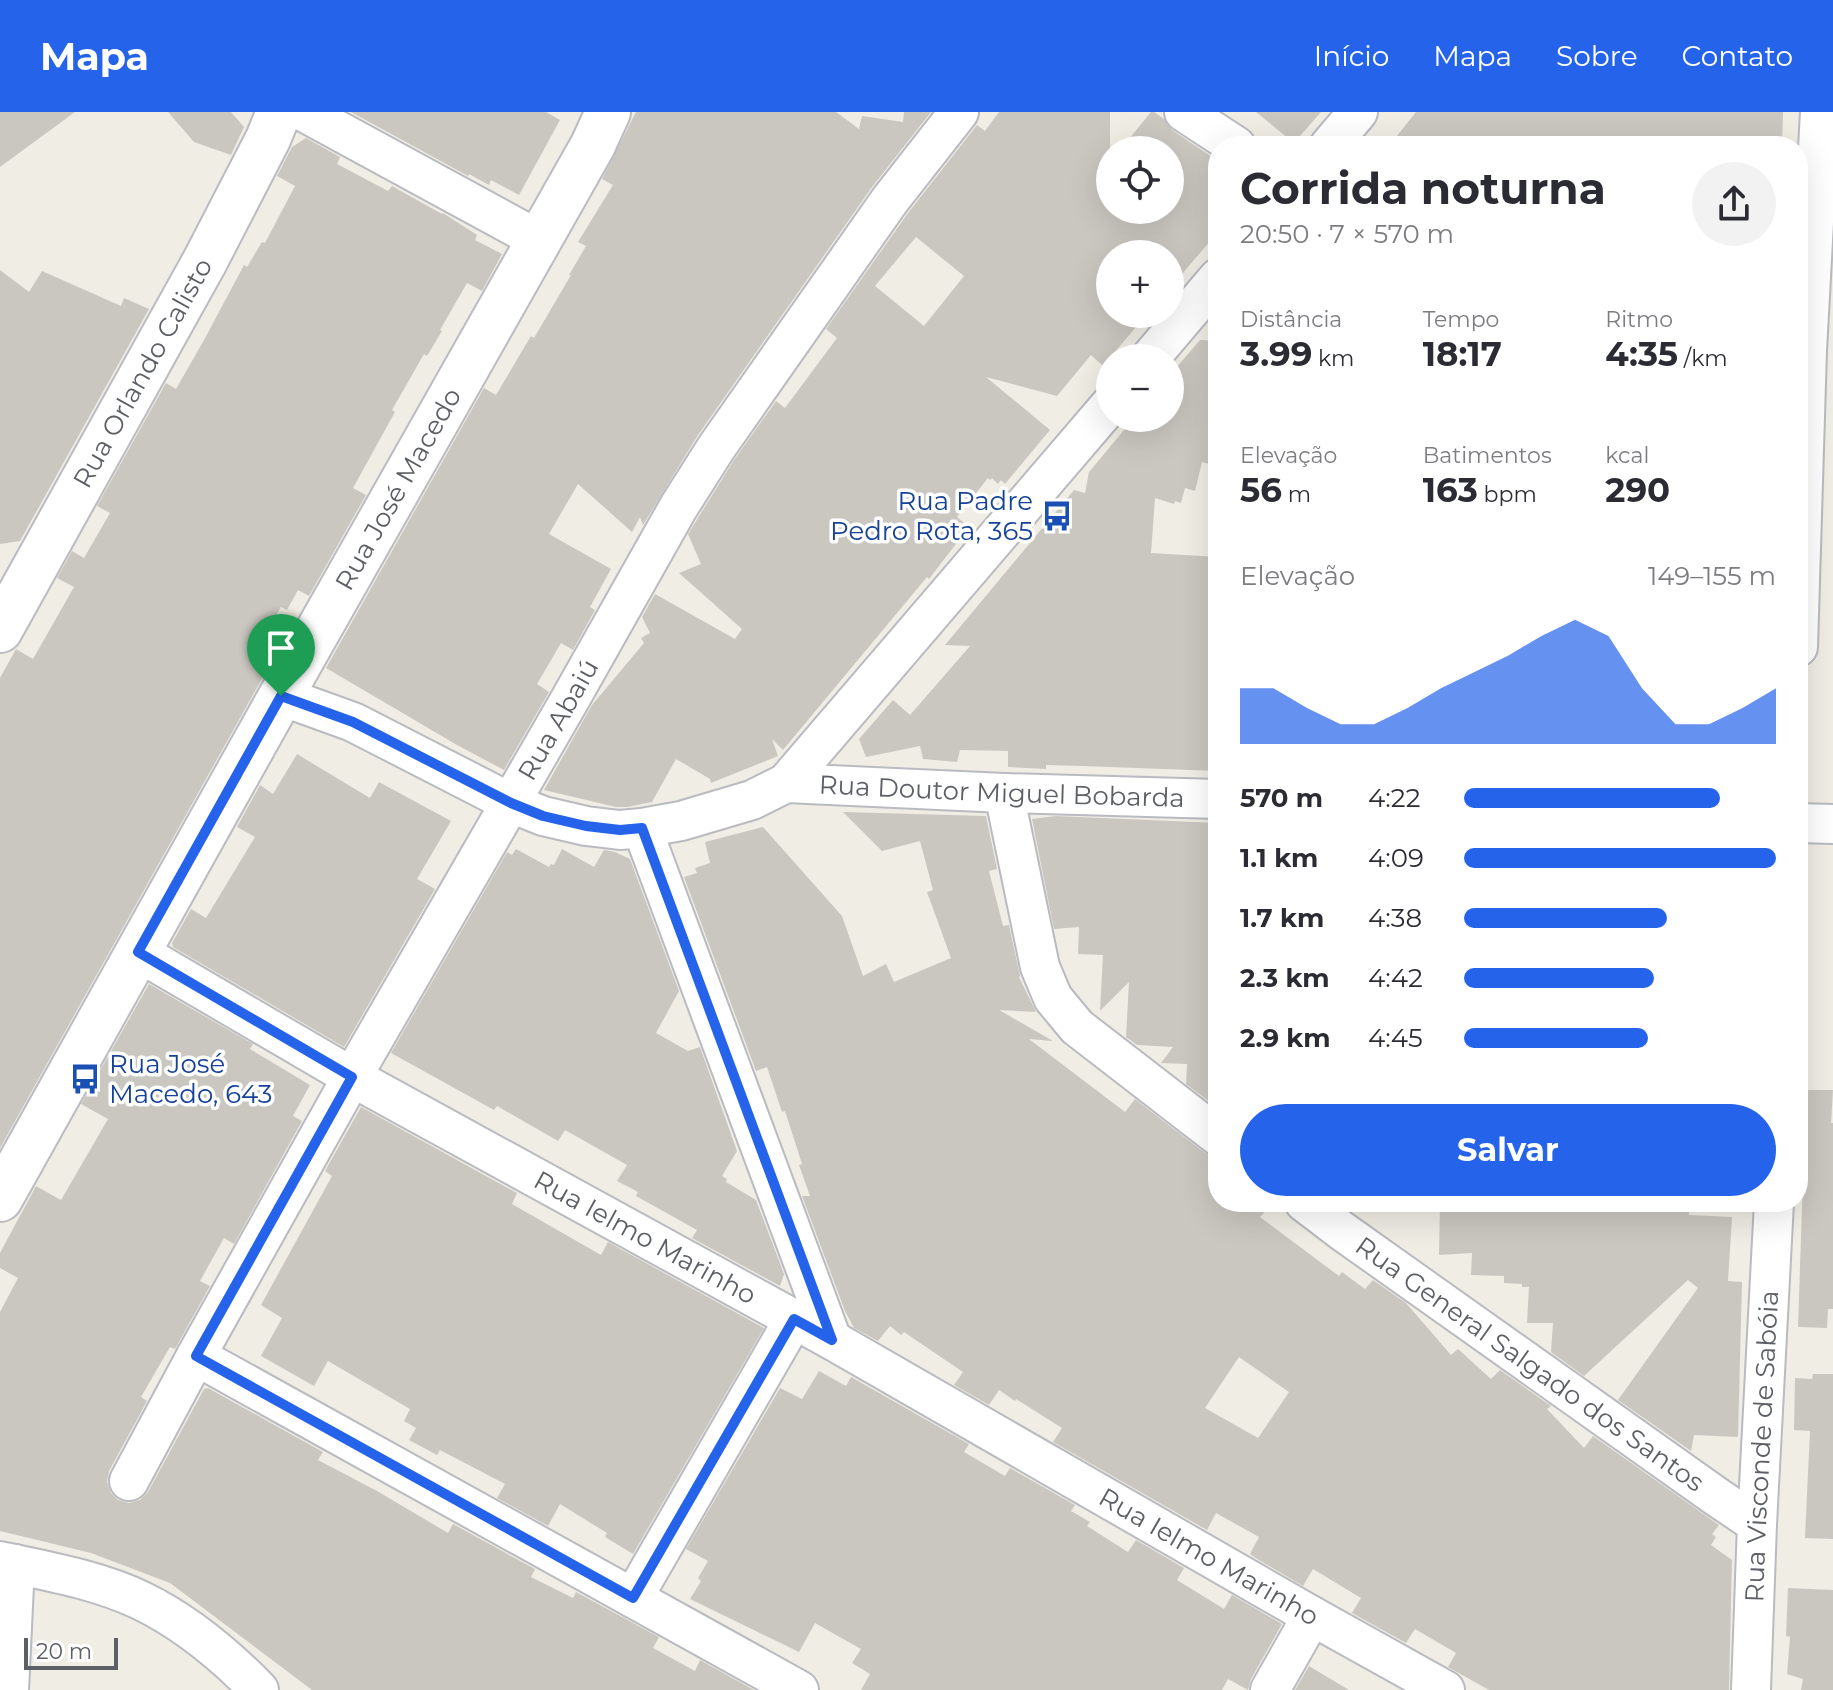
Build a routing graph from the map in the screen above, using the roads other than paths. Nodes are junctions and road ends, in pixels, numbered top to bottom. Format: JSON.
{"nodes":[{"id":1,"x":279,"y":112,"type":"edge"},
{"id":2,"x":304,"y":112,"type":"edge"},
{"id":3,"x":608,"y":112,"type":"edge"},
{"id":4,"x":959,"y":112,"type":"edge"},
{"id":5,"x":1184,"y":112,"type":"edge"},
{"id":6,"x":1358,"y":112,"type":"edge"},
{"id":7,"x":1820,"y":112,"type":"edge"},
{"id":8,"x":1221,"y":136,"type":"edge"},
{"id":9,"x":1338,"y":136,"type":"edge"},
{"id":10,"x":539,"y":240,"type":"junction"},
{"id":11,"x":1808,"y":270,"type":"edge"},
{"id":12,"x":1202,"y":318,"type":"edge"},
{"id":13,"x":1168,"y":344,"type":"edge"},
{"id":14,"x":1096,"y":421,"type":"edge"},
{"id":15,"x":2,"y":622,"type":"edge"},
{"id":16,"x":281,"y":696,"type":"junction"},
{"id":17,"x":786,"y":783,"type":"junction"},
{"id":18,"x":1004,"y":793,"type":"junction"},
{"id":19,"x":1208,"y":799,"type":"edge"},
{"id":20,"x":511,"y":803,"type":"junction"},
{"id":21,"x":1808,"y":823,"type":"edge"},
{"id":22,"x":1833,"y":824,"type":"edge"},
{"id":23,"x":642,"y":828,"type":"junction"},
{"id":24,"x":138,"y":952,"type":"junction"},
{"id":25,"x":352,"y":1077,"type":"junction"},
{"id":26,"x":1208,"y":1128,"type":"edge"},
{"id":27,"x":0,"y":1199,"type":"edge"},
{"id":28,"x":1773,"y":1212,"type":"edge"},
{"id":29,"x":1343,"y":1216,"type":"edge"},
{"id":30,"x":794,"y":1319,"type":"junction"},
{"id":31,"x":832,"y":1340,"type":"junction"},
{"id":32,"x":196,"y":1356,"type":"junction"},
{"id":33,"x":129,"y":1481,"type":"dead end"},
{"id":34,"x":1757,"y":1524,"type":"junction"},
{"id":35,"x":8,"y":1562,"type":"edge"},
{"id":36,"x":633,"y":1598,"type":"junction"},
{"id":37,"x":1312,"y":1616,"type":"junction"},
{"id":38,"x":9,"y":1690,"type":"edge"},
{"id":39,"x":259,"y":1690,"type":"edge"},
{"id":40,"x":799,"y":1690,"type":"edge"},
{"id":41,"x":1270,"y":1690,"type":"edge"},
{"id":42,"x":1445,"y":1690,"type":"edge"},
{"id":43,"x":1751,"y":1690,"type":"edge"}],
"edges":[{"from":1,"to":15,"type":"street","name":"Rua Orlando Calisto"},
{"from":2,"to":10,"type":"street"},
{"from":3,"to":10,"type":"street","name":"Rua José Macedo"},
{"from":4,"to":20,"type":"street","name":"Rua Abaiú"},
{"from":5,"to":8,"type":"street"},
{"from":6,"to":9,"type":"street"},
{"from":7,"to":11,"type":"street"},
{"from":10,"to":16,"type":"street","name":"Rua José Macedo"},
{"from":12,"to":13,"type":"street"},
{"from":14,"to":17,"type":"street"},
{"from":16,"to":20,"type":"street"},
{"from":16,"to":24,"type":"street","name":"Rua José Macedo"},
{"from":17,"to":18,"type":"street","name":"Rua Doutor Miguel Bobarda"},
{"from":17,"to":23,"type":"street"},
{"from":18,"to":19,"type":"street","name":"Rua Doutor Miguel Bobarda"},
{"from":18,"to":26,"type":"street"},
{"from":20,"to":23,"type":"street"},
{"from":20,"to":25,"type":"street","name":"Rua Abaiú"},
{"from":21,"to":22,"type":"street"},
{"from":23,"to":31,"type":"street"},
{"from":24,"to":25,"type":"street","name":"Rua Ielmo Marinho"},
{"from":24,"to":27,"type":"street","name":"Rua José Macedo"},
{"from":25,"to":30,"type":"street","name":"Rua Ielmo Marinho"},
{"from":25,"to":32,"type":"street","name":"Rua Abaiú"},
{"from":28,"to":34,"type":"street","name":"Rua Visconde de Sabóia"},
{"from":29,"to":34,"type":"street","name":"Rua General Salgado dos Santos"},
{"from":30,"to":31,"type":"street","name":"Rua Ielmo Marinho"},
{"from":30,"to":36,"type":"street"},
{"from":31,"to":37,"type":"street","name":"Rua Ielmo Marinho"},
{"from":32,"to":33,"type":"street","name":"Rua Abaiú"},
{"from":32,"to":36,"type":"street"},
{"from":34,"to":43,"type":"street","name":"Rua Visconde de Sabóia"},
{"from":35,"to":38,"type":"street"},
{"from":35,"to":39,"type":"street"},
{"from":36,"to":40,"type":"street"},
{"from":37,"to":41,"type":"street"},
{"from":37,"to":42,"type":"street","name":"Rua Ielmo Marinho"}]}
